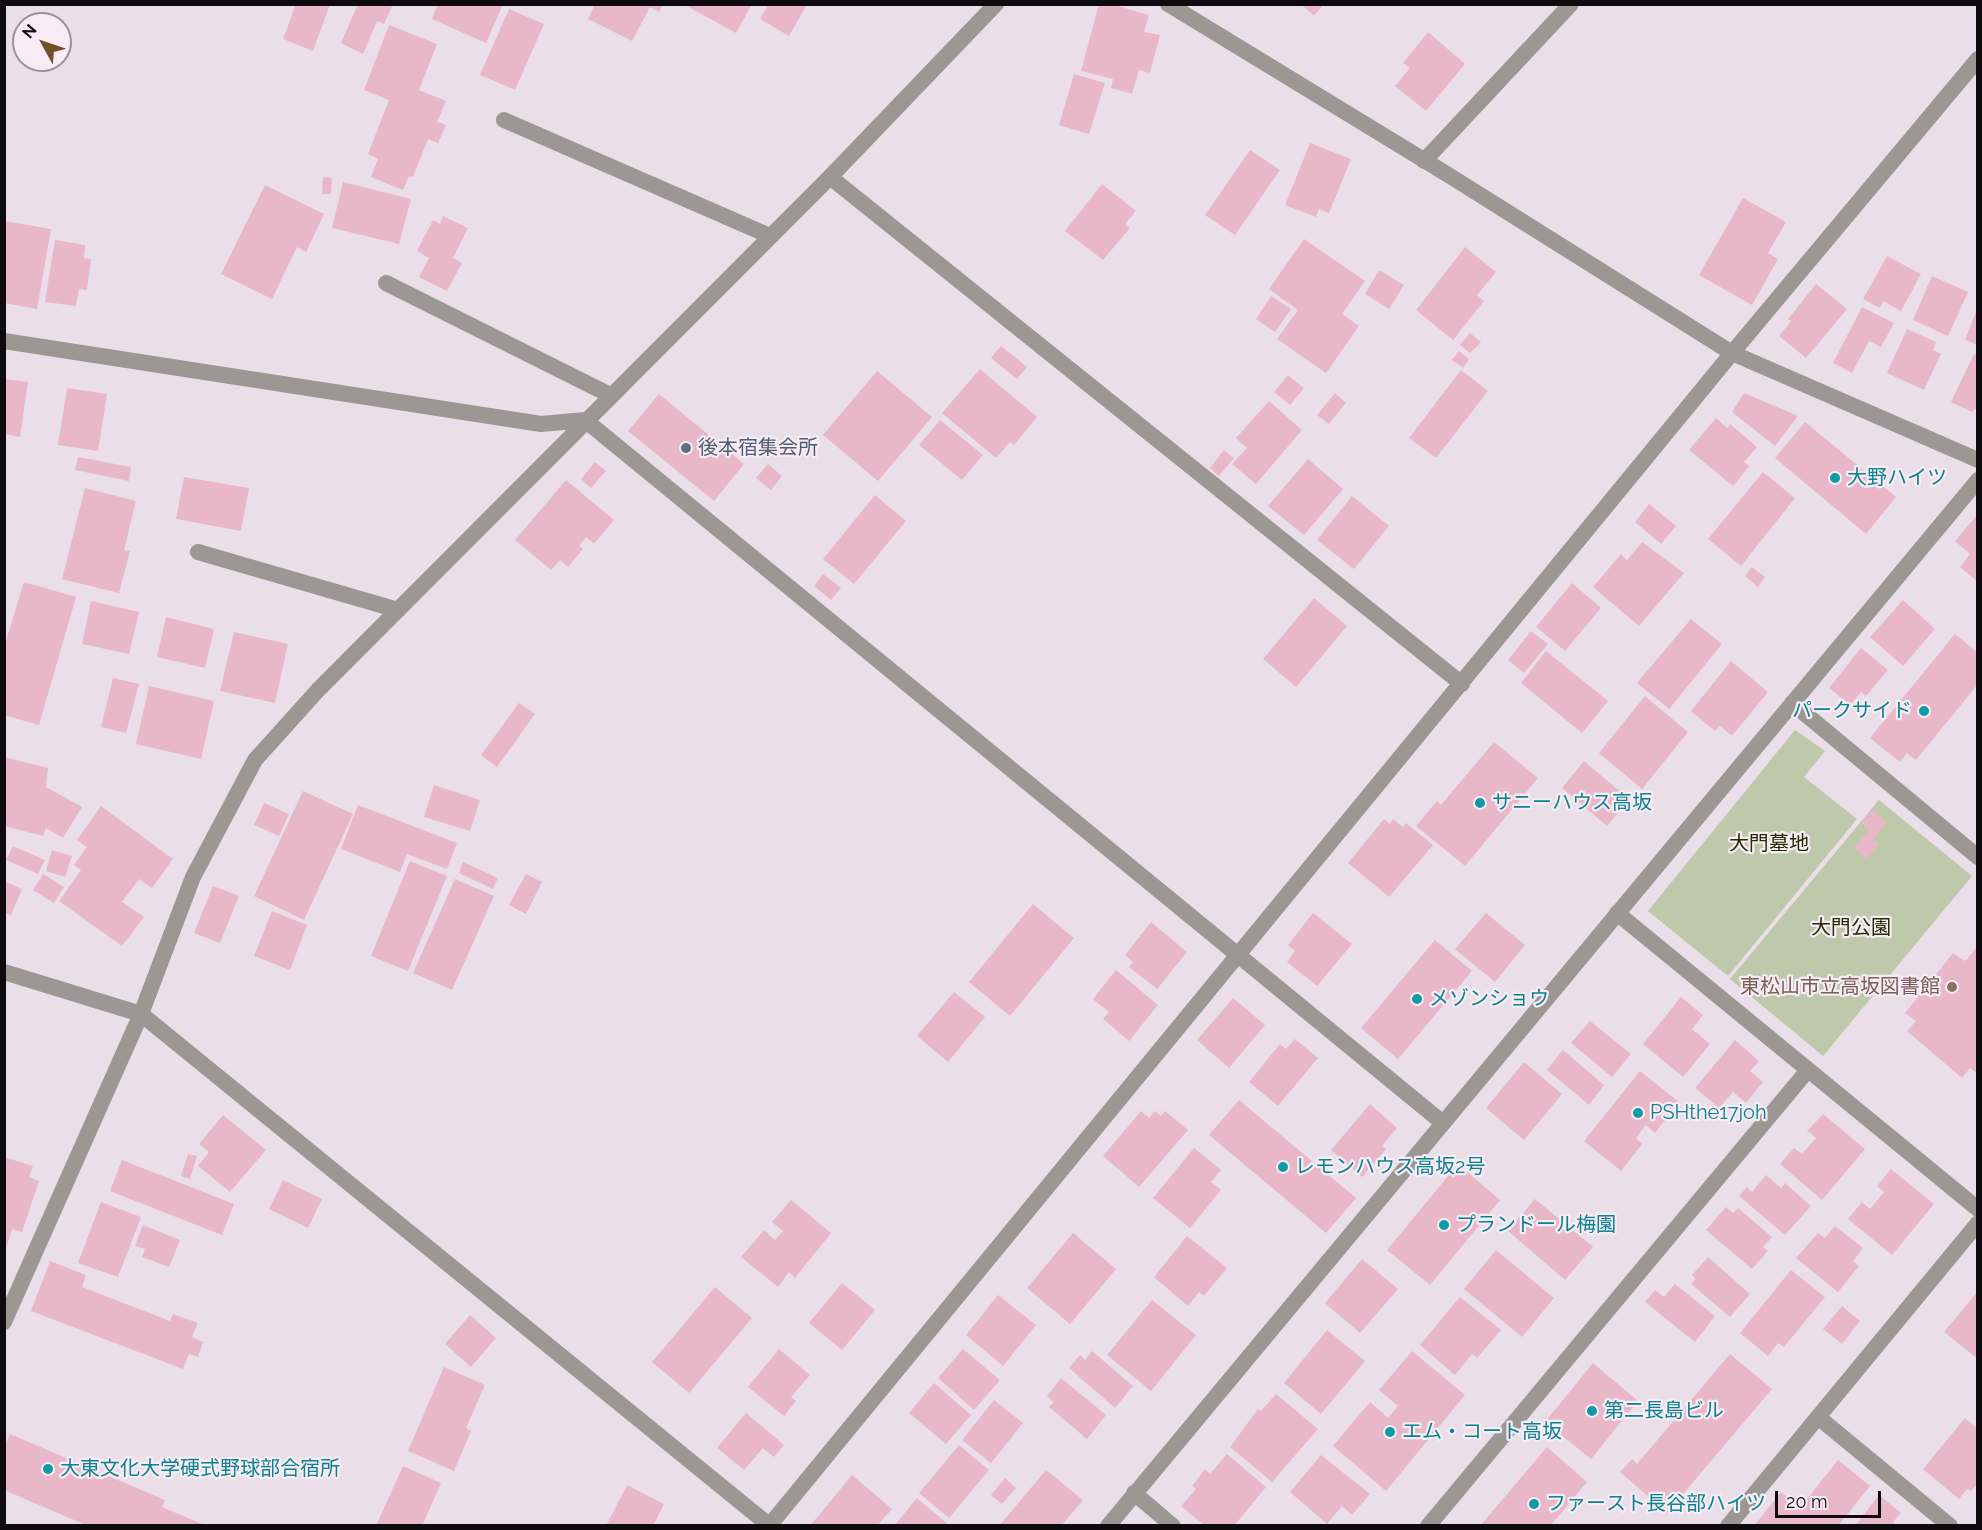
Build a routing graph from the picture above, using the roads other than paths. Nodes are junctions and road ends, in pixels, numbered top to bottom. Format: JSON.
{"nodes":[{"id":1,"x":996,"y":4,"type":"edge"},
{"id":2,"x":1168,"y":4,"type":"edge"},
{"id":3,"x":1571,"y":4,"type":"edge"},
{"id":4,"x":1977,"y":59,"type":"edge"},
{"id":5,"x":504,"y":120,"type":"dead end"},
{"id":6,"x":1424,"y":161,"type":"junction"},
{"id":7,"x":830,"y":177,"type":"junction"},
{"id":8,"x":770,"y":236,"type":"junction"},
{"id":9,"x":386,"y":283,"type":"dead end"},
{"id":10,"x":4,"y":341,"type":"edge"},
{"id":11,"x":1732,"y":353,"type":"junction"},
{"id":12,"x":610,"y":395,"type":"junction"},
{"id":13,"x":585,"y":420,"type":"junction"},
{"id":14,"x":1977,"y":460,"type":"edge"},
{"id":15,"x":1977,"y":480,"type":"edge"},
{"id":16,"x":198,"y":552,"type":"dead end"},
{"id":17,"x":398,"y":610,"type":"junction"},
{"id":18,"x":1462,"y":684,"type":"junction"},
{"id":19,"x":1792,"y":703,"type":"junction"},
{"id":20,"x":1977,"y":857,"type":"edge"},
{"id":21,"x":1617,"y":913,"type":"junction"},
{"id":22,"x":1240,"y":955,"type":"junction"},
{"id":23,"x":4,"y":972,"type":"edge"},
{"id":24,"x":141,"y":1014,"type":"junction"},
{"id":25,"x":1808,"y":1070,"type":"junction"},
{"id":26,"x":1443,"y":1123,"type":"junction"},
{"id":27,"x":1977,"y":1209,"type":"edge"},
{"id":28,"x":1977,"y":1223,"type":"edge"},
{"id":29,"x":4,"y":1322,"type":"edge"},
{"id":30,"x":1818,"y":1417,"type":"junction"},
{"id":31,"x":1134,"y":1493,"type":"junction"},
{"id":32,"x":769,"y":1525,"type":"edge"},
{"id":33,"x":1108,"y":1526,"type":"edge"},
{"id":34,"x":1173,"y":1526,"type":"edge"},
{"id":35,"x":1428,"y":1526,"type":"edge"},
{"id":36,"x":1728,"y":1526,"type":"edge"},
{"id":37,"x":1950,"y":1526,"type":"edge"}],
"edges":[{"from":1,"to":7,"type":"street"},
{"from":2,"to":6,"type":"street"},
{"from":3,"to":6,"type":"street"},
{"from":4,"to":11,"type":"street"},
{"from":5,"to":8,"type":"street"},
{"from":6,"to":11,"type":"street"},
{"from":7,"to":8,"type":"street"},
{"from":7,"to":18,"type":"street"},
{"from":8,"to":12,"type":"street"},
{"from":9,"to":12,"type":"street"},
{"from":10,"to":13,"type":"street"},
{"from":11,"to":14,"type":"street"},
{"from":11,"to":18,"type":"street"},
{"from":12,"to":13,"type":"street"},
{"from":13,"to":17,"type":"street"},
{"from":13,"to":22,"type":"street"},
{"from":15,"to":19,"type":"street"},
{"from":16,"to":17,"type":"street"},
{"from":17,"to":24,"type":"street"},
{"from":18,"to":22,"type":"street"},
{"from":19,"to":20,"type":"street"},
{"from":19,"to":21,"type":"street"},
{"from":21,"to":25,"type":"street"},
{"from":21,"to":26,"type":"street"},
{"from":22,"to":26,"type":"street"},
{"from":22,"to":32,"type":"street"},
{"from":23,"to":24,"type":"street"},
{"from":24,"to":29,"type":"street"},
{"from":24,"to":32,"type":"street"},
{"from":25,"to":27,"type":"street"},
{"from":25,"to":35,"type":"street"},
{"from":26,"to":31,"type":"street"},
{"from":28,"to":30,"type":"street"},
{"from":30,"to":36,"type":"street"},
{"from":30,"to":37,"type":"street"},
{"from":31,"to":33,"type":"street"},
{"from":31,"to":34,"type":"street"}]}
